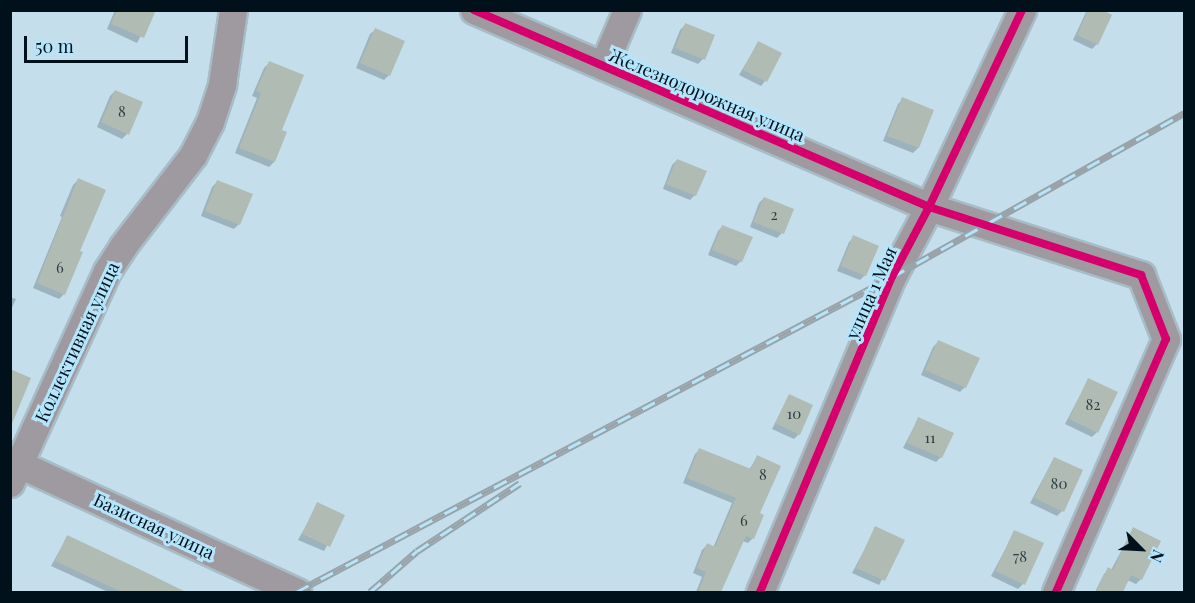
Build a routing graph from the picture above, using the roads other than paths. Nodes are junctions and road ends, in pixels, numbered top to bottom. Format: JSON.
{"nodes":[{"id":1,"x":233,"y":10,"type":"edge"},
{"id":2,"x":474,"y":10,"type":"edge"},
{"id":3,"x":627,"y":10,"type":"edge"},
{"id":4,"x":1022,"y":10,"type":"edge"},
{"id":5,"x":603,"y":66,"type":"junction"},
{"id":6,"x":929,"y":207,"type":"junction"},
{"id":7,"x":14,"y":469,"type":"edge"},
{"id":8,"x":297,"y":592,"type":"edge"},
{"id":9,"x":760,"y":592,"type":"edge"},
{"id":10,"x":1056,"y":592,"type":"edge"}],
"edges":[{"from":1,"to":7,"type":"street","name":"Коллективная улица"},
{"from":2,"to":5,"type":"street","name":"Железнодорожная улица"},
{"from":3,"to":5,"type":"street"},
{"from":4,"to":6,"type":"street","name":"улица 1 Мая"},
{"from":5,"to":6,"type":"street","name":"Железнодорожная улица"},
{"from":6,"to":9,"type":"street","name":"улица 1 Мая"},
{"from":6,"to":10,"type":"street","name":"Железнодорожная улица"},
{"from":7,"to":8,"type":"street","name":"Базисная улица"}]}
